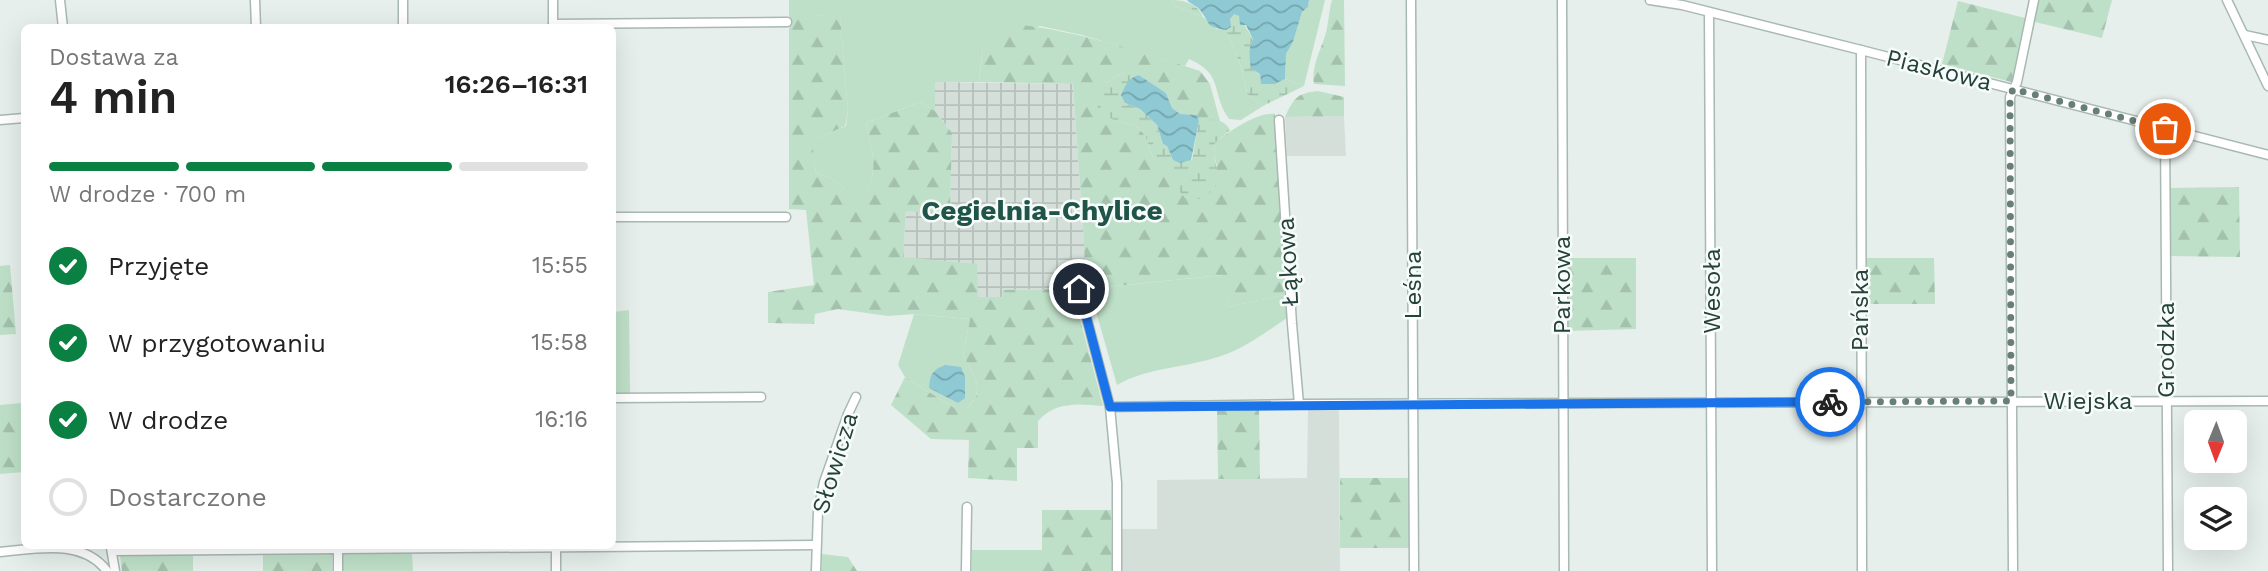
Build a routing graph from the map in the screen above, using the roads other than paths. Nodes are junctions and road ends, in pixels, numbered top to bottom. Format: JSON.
{"nodes":[{"id":1,"x":60,"y":0,"type":"edge"},
{"id":2,"x":256,"y":0,"type":"edge"},
{"id":3,"x":402,"y":0,"type":"edge"},
{"id":4,"x":554,"y":0,"type":"edge"},
{"id":5,"x":1411,"y":0,"type":"edge"},
{"id":6,"x":1562,"y":0,"type":"edge"},
{"id":7,"x":1650,"y":0,"type":"edge"},
{"id":8,"x":2034,"y":0,"type":"edge"},
{"id":9,"x":2227,"y":0,"type":"edge"},
{"id":10,"x":1678,"y":2,"type":"edge"},
{"id":11,"x":1709,"y":12,"type":"junction"},
{"id":12,"x":787,"y":22,"type":"dead end"},
{"id":13,"x":63,"y":24,"type":"edge"},
{"id":14,"x":256,"y":24,"type":"edge"},
{"id":15,"x":403,"y":24,"type":"edge"},
{"id":16,"x":553,"y":24,"type":"edge"},
{"id":17,"x":616,"y":25,"type":"edge"},
{"id":18,"x":2245,"y":35,"type":"junction"},
{"id":19,"x":2268,"y":40,"type":"edge"},
{"id":20,"x":1861,"y":50,"type":"junction"},
{"id":21,"x":2268,"y":86,"type":"edge"},
{"id":22,"x":2013,"y":89,"type":"junction"},
{"id":23,"x":21,"y":118,"type":"edge"},
{"id":24,"x":0,"y":120,"type":"edge"},
{"id":25,"x":1279,"y":120,"type":"dead end"},
{"id":26,"x":2165,"y":129,"type":"junction"},
{"id":27,"x":2268,"y":155,"type":"edge"},
{"id":28,"x":616,"y":217,"type":"edge"},
{"id":29,"x":786,"y":217,"type":"dead end"},
{"id":30,"x":1079,"y":289,"type":"dead end"},
{"id":31,"x":761,"y":397,"type":"dead end"},
{"id":32,"x":856,"y":397,"type":"dead end"},
{"id":33,"x":616,"y":398,"type":"edge"},
{"id":34,"x":1860,"y":401,"type":"junction"},
{"id":35,"x":2011,"y":401,"type":"junction"},
{"id":36,"x":2268,"y":401,"type":"edge"},
{"id":37,"x":1712,"y":402,"type":"junction"},
{"id":38,"x":2166,"y":402,"type":"junction"},
{"id":39,"x":1562,"y":403,"type":"junction"},
{"id":40,"x":1299,"y":404,"type":"junction"},
{"id":41,"x":1414,"y":404,"type":"junction"},
{"id":42,"x":1110,"y":407,"type":"junction"},
{"id":43,"x":967,"y":507,"type":"dead end"},
{"id":44,"x":816,"y":545,"type":"junction"},
{"id":45,"x":616,"y":546,"type":"edge"},
{"id":46,"x":34,"y":549,"type":"edge"},
{"id":47,"x":77,"y":549,"type":"edge"},
{"id":48,"x":224,"y":549,"type":"edge"},
{"id":49,"x":338,"y":549,"type":"edge"},
{"id":50,"x":556,"y":549,"type":"edge"},
{"id":51,"x":111,"y":551,"type":"edge"},
{"id":52,"x":0,"y":552,"type":"edge"},
{"id":53,"x":96,"y":555,"type":"junction"},
{"id":54,"x":107,"y":571,"type":"edge"},
{"id":55,"x":115,"y":571,"type":"edge"},
{"id":56,"x":338,"y":571,"type":"edge"},
{"id":57,"x":556,"y":571,"type":"edge"},
{"id":58,"x":816,"y":571,"type":"edge"},
{"id":59,"x":967,"y":571,"type":"edge"},
{"id":60,"x":1117,"y":571,"type":"edge"},
{"id":61,"x":1414,"y":571,"type":"edge"},
{"id":62,"x":1564,"y":571,"type":"edge"},
{"id":63,"x":1712,"y":571,"type":"edge"},
{"id":64,"x":1862,"y":571,"type":"edge"},
{"id":65,"x":2013,"y":571,"type":"edge"},
{"id":66,"x":2168,"y":571,"type":"edge"}],
"edges":[{"from":1,"to":13,"type":"street"},
{"from":2,"to":14,"type":"street"},
{"from":3,"to":15,"type":"street"},
{"from":4,"to":16,"type":"street"},
{"from":5,"to":41,"type":"street","name":"Leśna"},
{"from":6,"to":39,"type":"street","name":"Parkowa"},
{"from":7,"to":10,"type":"street","name":"Piaskowa"},
{"from":8,"to":22,"type":"street"},
{"from":9,"to":18,"type":"street"},
{"from":10,"to":11,"type":"street","name":"Piaskowa"},
{"from":11,"to":20,"type":"street","name":"Piaskowa"},
{"from":11,"to":37,"type":"street","name":"Wesoła"},
{"from":12,"to":17,"type":"street"},
{"from":18,"to":19,"type":"street"},
{"from":18,"to":21,"type":"street"},
{"from":20,"to":22,"type":"street","name":"Piaskowa"},
{"from":20,"to":34,"type":"street","name":"Pańska"},
{"from":22,"to":26,"type":"street","name":"Piaskowa"},
{"from":22,"to":35,"type":"street"},
{"from":23,"to":24,"type":"street"},
{"from":25,"to":40,"type":"street","name":"Łąkowa"},
{"from":26,"to":27,"type":"street","name":"Piaskowa"},
{"from":26,"to":38,"type":"street","name":"Grodzka"},
{"from":28,"to":29,"type":"street"},
{"from":30,"to":42,"type":"street"},
{"from":31,"to":33,"type":"street"},
{"from":32,"to":44,"type":"street","name":"Słowicza"},
{"from":34,"to":35,"type":"street","name":"Wiejska"},
{"from":34,"to":37,"type":"street","name":"Wiejska"},
{"from":34,"to":64,"type":"street","name":"Pańska"},
{"from":35,"to":38,"type":"street","name":"Wiejska"},
{"from":35,"to":65,"type":"street"},
{"from":36,"to":38,"type":"street","name":"Wiejska"},
{"from":37,"to":39,"type":"street","name":"Wiejska"},
{"from":37,"to":63,"type":"street","name":"Wesoła"},
{"from":38,"to":66,"type":"street","name":"Grodzka"},
{"from":39,"to":41,"type":"street","name":"Wiejska"},
{"from":39,"to":62,"type":"street","name":"Parkowa"},
{"from":40,"to":41,"type":"street","name":"Wiejska"},
{"from":40,"to":42,"type":"street","name":"Wiejska"},
{"from":41,"to":61,"type":"street","name":"Leśna"},
{"from":42,"to":60,"type":"street"},
{"from":43,"to":59,"type":"street"},
{"from":44,"to":45,"type":"street"},
{"from":44,"to":58,"type":"street","name":"Słowicza"},
{"from":46,"to":52,"type":"street"},
{"from":47,"to":53,"type":"street"},
{"from":48,"to":51,"type":"street"},
{"from":49,"to":56,"type":"street"},
{"from":50,"to":57,"type":"street"},
{"from":51,"to":53,"type":"street"},
{"from":51,"to":55,"type":"street"},
{"from":53,"to":54,"type":"street"}]}
